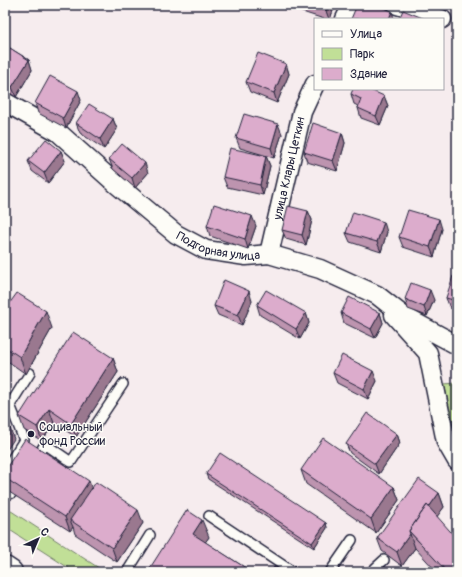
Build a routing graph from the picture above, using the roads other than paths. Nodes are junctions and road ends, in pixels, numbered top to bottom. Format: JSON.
{"nodes":[{"id":1,"x":352,"y":5,"type":"edge"},
{"id":2,"x":398,"y":5,"type":"edge"},
{"id":3,"x":439,"y":15,"type":"edge"},
{"id":4,"x":346,"y":18,"type":"edge"},
{"id":5,"x":457,"y":24,"type":"edge"},
{"id":6,"x":314,"y":86,"type":"edge"},
{"id":7,"x":5,"y":102,"type":"edge"},
{"id":8,"x":269,"y":254,"type":"junction"},
{"id":9,"x":377,"y":295,"type":"junction"},
{"id":10,"x":457,"y":345,"type":"edge"},
{"id":11,"x":30,"y":373,"type":"dead end"},
{"id":12,"x":123,"y":384,"type":"dead end"},
{"id":13,"x":36,"y":457,"type":"edge"},
{"id":14,"x":457,"y":462,"type":"edge"},
{"id":15,"x":5,"y":470,"type":"edge"},
{"id":16,"x":209,"y":516,"type":"dead end"},
{"id":17,"x":150,"y":535,"type":"dead end"},
{"id":18,"x":352,"y":540,"type":"dead end"},
{"id":19,"x":384,"y":560,"type":"dead end"},
{"id":20,"x":5,"y":568,"type":"edge"},
{"id":21,"x":11,"y":572,"type":"edge"},
{"id":22,"x":127,"y":572,"type":"edge"},
{"id":23,"x":293,"y":572,"type":"edge"},
{"id":24,"x":330,"y":572,"type":"edge"},
{"id":25,"x":371,"y":572,"type":"edge"}],
"edges":[{"from":1,"to":4,"type":"street"},
{"from":2,"to":3,"type":"street"},
{"from":3,"to":5,"type":"street"},
{"from":6,"to":8,"type":"street","name":"улица Клары Цеткин"},
{"from":7,"to":8,"type":"street","name":"Подгорная улица"},
{"from":8,"to":9,"type":"street","name":"Подгорная улица"},
{"from":9,"to":10,"type":"street","name":"Подгорная улица"},
{"from":9,"to":14,"type":"street"},
{"from":11,"to":15,"type":"lane"},
{"from":12,"to":13,"type":"lane"},
{"from":16,"to":23,"type":"lane"},
{"from":17,"to":22,"type":"lane"},
{"from":18,"to":24,"type":"lane"},
{"from":19,"to":25,"type":"lane"},
{"from":20,"to":21,"type":"main road"}]}
